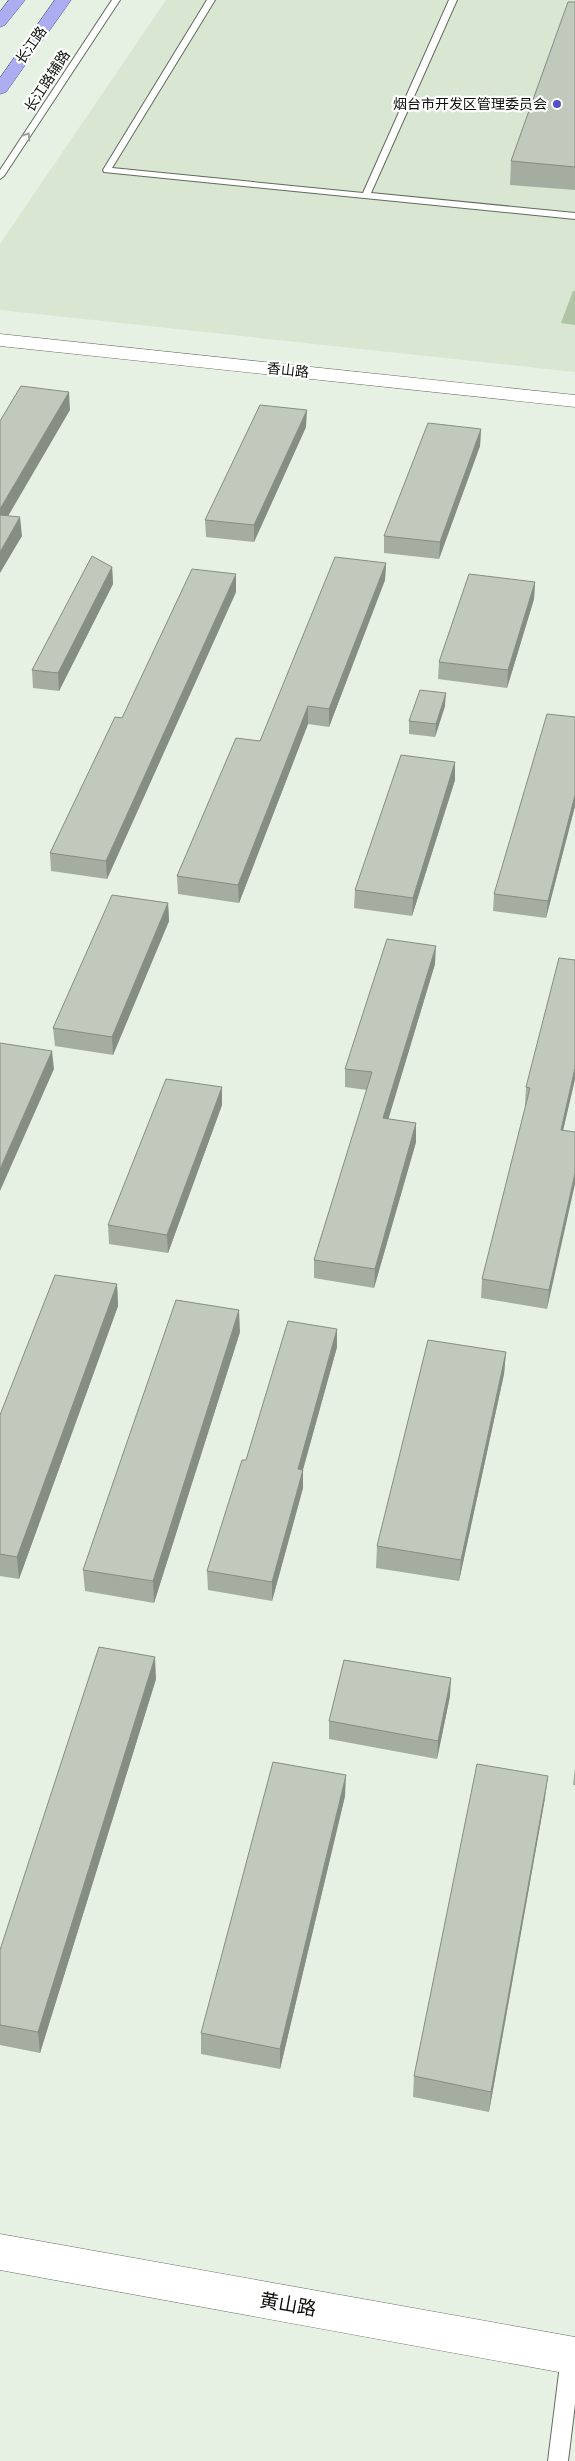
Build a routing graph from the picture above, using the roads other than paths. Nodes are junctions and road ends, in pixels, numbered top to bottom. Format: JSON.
{"nodes":[{"id":1,"x":16,"y":0,"type":"edge"},
{"id":2,"x":63,"y":0,"type":"edge"},
{"id":3,"x":116,"y":0,"type":"edge"},
{"id":4,"x":211,"y":0,"type":"edge"},
{"id":5,"x":453,"y":0,"type":"edge"},
{"id":6,"x":0,"y":22,"type":"edge"},
{"id":7,"x":0,"y":90,"type":"edge"},
{"id":8,"x":0,"y":176,"type":"edge"},
{"id":9,"x":366,"y":196,"type":"junction"},
{"id":10,"x":575,"y":216,"type":"edge"},
{"id":11,"x":0,"y":340,"type":"edge"},
{"id":12,"x":575,"y":401,"type":"edge"},
{"id":13,"x":0,"y":2252,"type":"edge"},
{"id":14,"x":573,"y":2356,"type":"edge"},
{"id":15,"x":558,"y":2461,"type":"edge"}],
"edges":[{"from":1,"to":6,"type":"main road"},
{"from":2,"to":7,"type":"main road","name":"长江路"},
{"from":8,"to":3,"type":"lane","name":"长江路辅路","one_way":true},
{"from":4,"to":9,"type":"lane"},
{"from":5,"to":9,"type":"lane"},
{"from":9,"to":10,"type":"lane"},
{"from":11,"to":12,"type":"street","name":"香山路"},
{"from":13,"to":14,"type":"street","name":"黄山路"},
{"from":14,"to":15,"type":"lane"}]}
